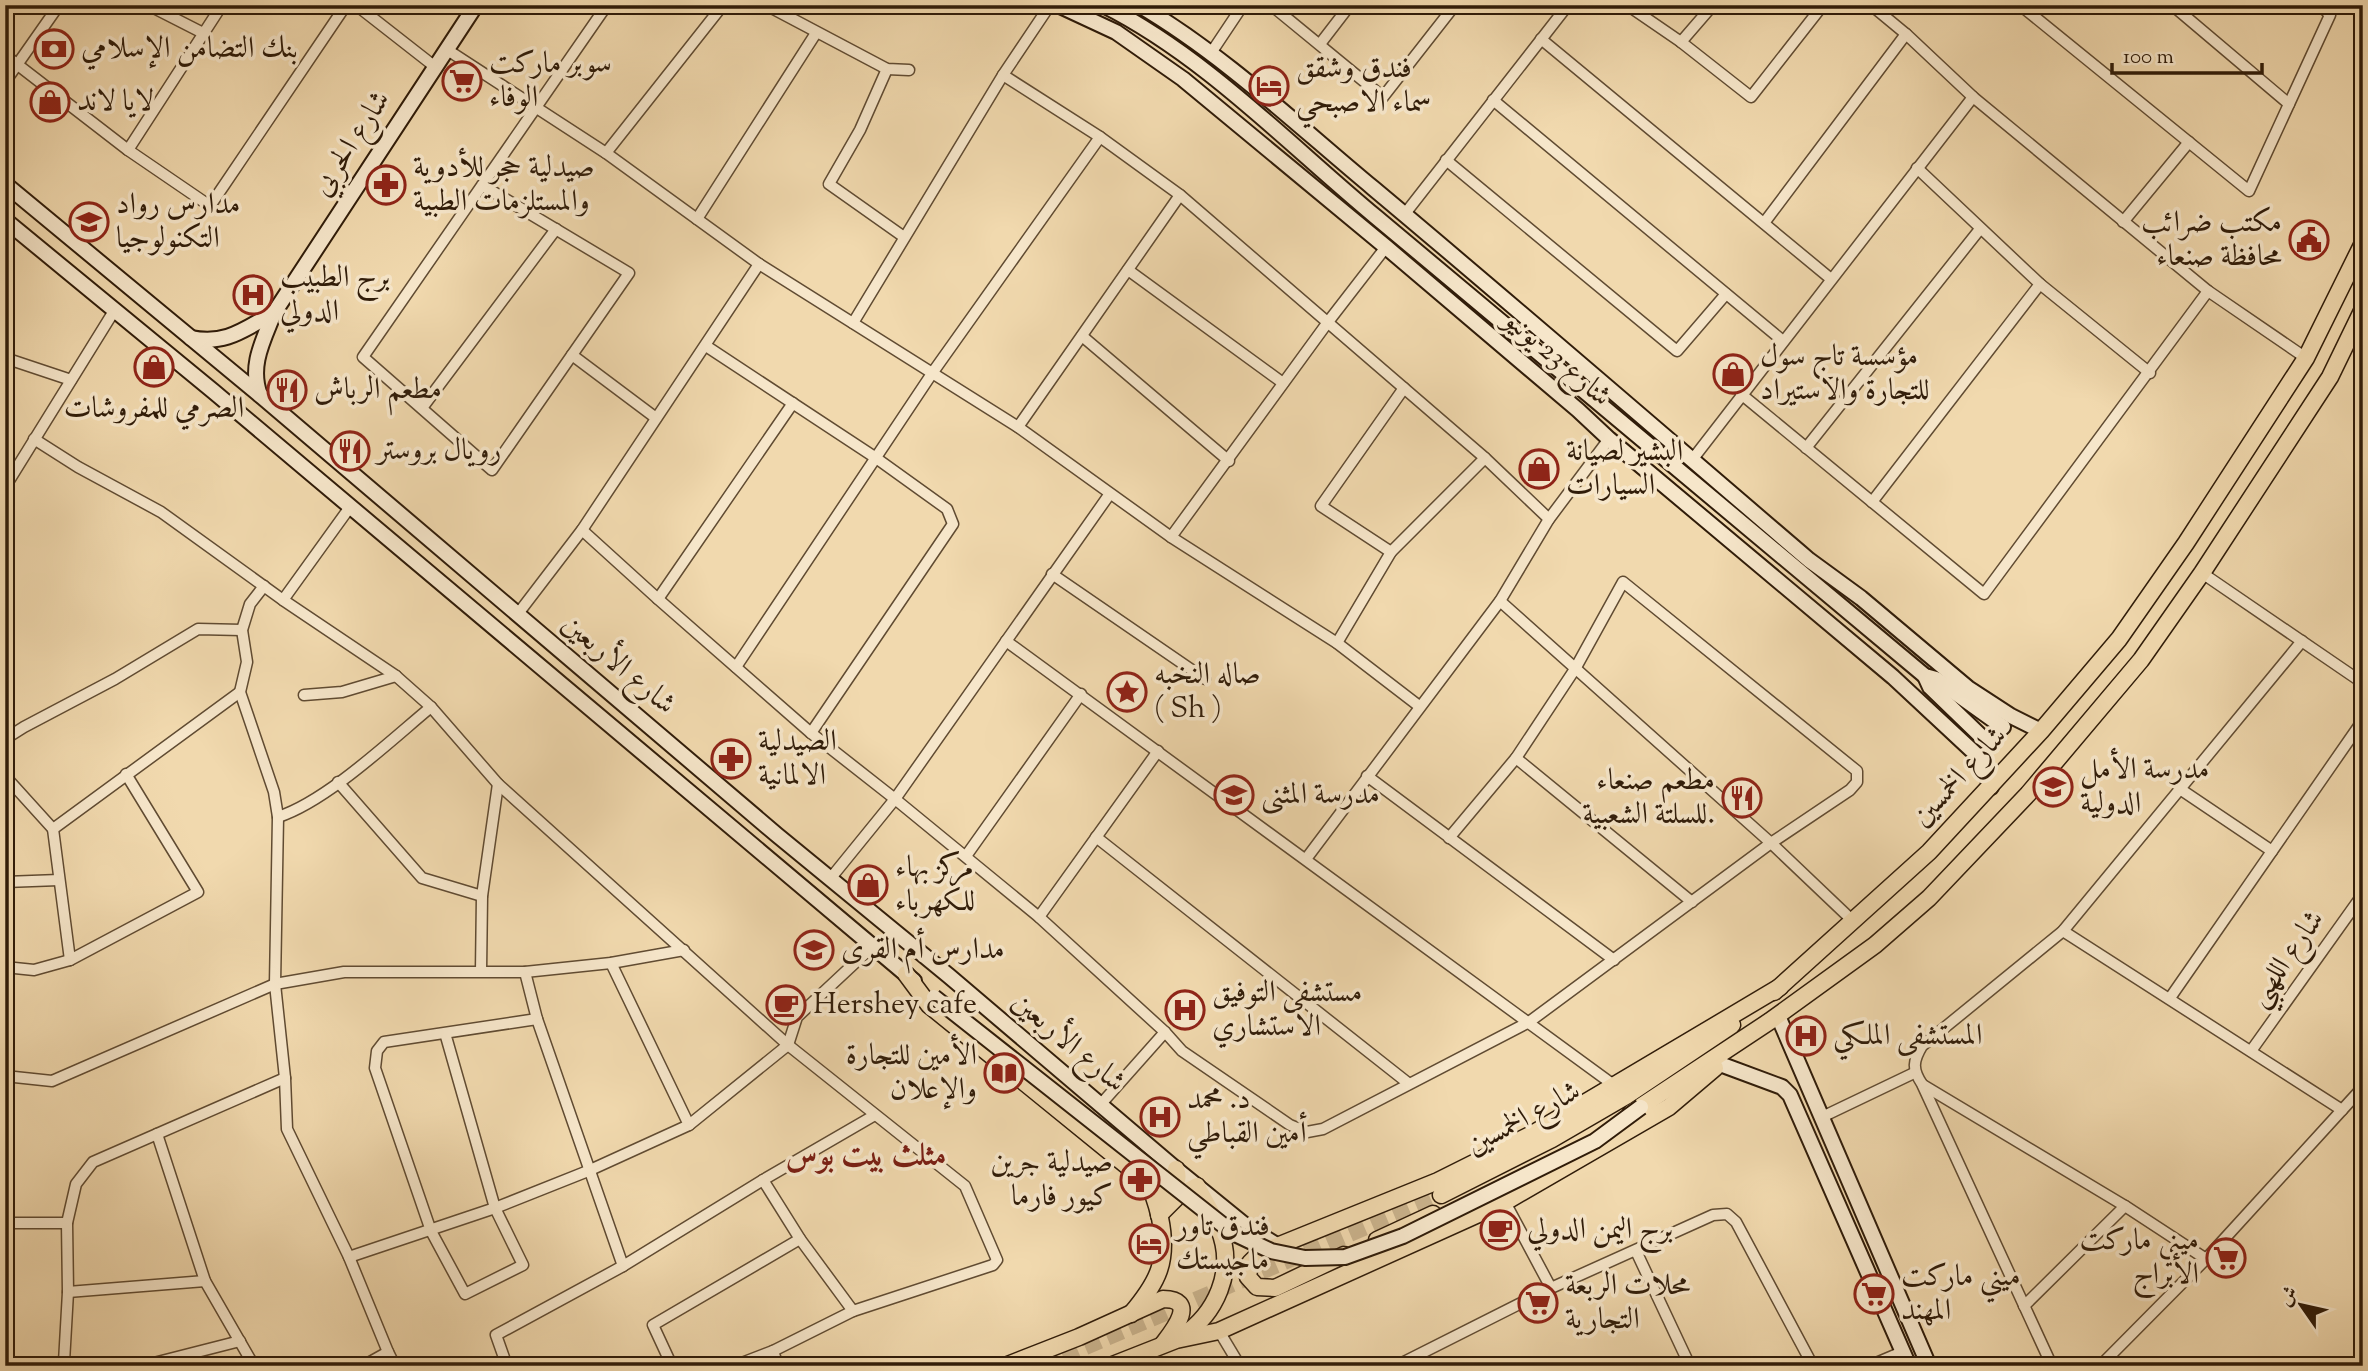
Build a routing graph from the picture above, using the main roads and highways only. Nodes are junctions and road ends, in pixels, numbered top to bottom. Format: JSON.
{"nodes":[{"id":1,"x":2363,"y":243,"type":"edge"},
{"id":2,"x":2363,"y":309,"type":"edge"},
{"id":3,"x":2220,"y":490,"type":"junction"},
{"id":4,"x":2245,"y":506,"type":"junction"},
{"id":5,"x":2186,"y":543,"type":"junction"},
{"id":6,"x":2207,"y":566,"type":"junction"},
{"id":7,"x":906,"y":974,"type":"road end"},
{"id":8,"x":1780,"y":987,"type":"junction"},
{"id":9,"x":1774,"y":1018,"type":"junction"},
{"id":10,"x":1176,"y":1169,"type":"road end"},
{"id":11,"x":1153,"y":1191,"type":"junction"},
{"id":12,"x":1441,"y":1195,"type":"tunnel mouth"},
{"id":13,"x":1159,"y":1215,"type":"junction"},
{"id":14,"x":1130,"y":1314,"type":"junction"},
{"id":15,"x":1169,"y":1342,"type":"junction"},
{"id":16,"x":1005,"y":1366,"type":"edge"},
{"id":17,"x":1110,"y":1366,"type":"edge"}],
"edges":[{"from":1,"to":3,"type":"main road","name":"شارع الخمسين"},
{"from":2,"to":4,"type":"main road","name":"شارع الخمسين"},
{"from":3,"to":4,"type":"main road"},
{"from":3,"to":5,"type":"main road","name":"شارع الخمسين"},
{"from":4,"to":6,"type":"main road","name":"شارع الخمسين"},
{"from":5,"to":6,"type":"main road"},
{"from":5,"to":8,"type":"main road","name":"شارع الخمسين"},
{"from":6,"to":9,"type":"main road","name":"شارع الخمسين"},
{"from":7,"to":11,"type":"main road"},
{"from":8,"to":9,"type":"main road","name":"شارع الخمسين"},
{"from":8,"to":12,"type":"main road","name":"شارع الخمسين"},
{"from":9,"to":15,"type":"main road","name":"شارع الخمسين"},
{"from":10,"to":11,"type":"main road"},
{"from":11,"to":13,"type":"main road"},
{"from":13,"to":14,"type":"main road"},
{"from":13,"to":15,"type":"main road"},
{"from":14,"to":15,"type":"main road"},
{"from":14,"to":16,"type":"main road"},
{"from":15,"to":17,"type":"main road","name":"شارع الخمسين"}]}
